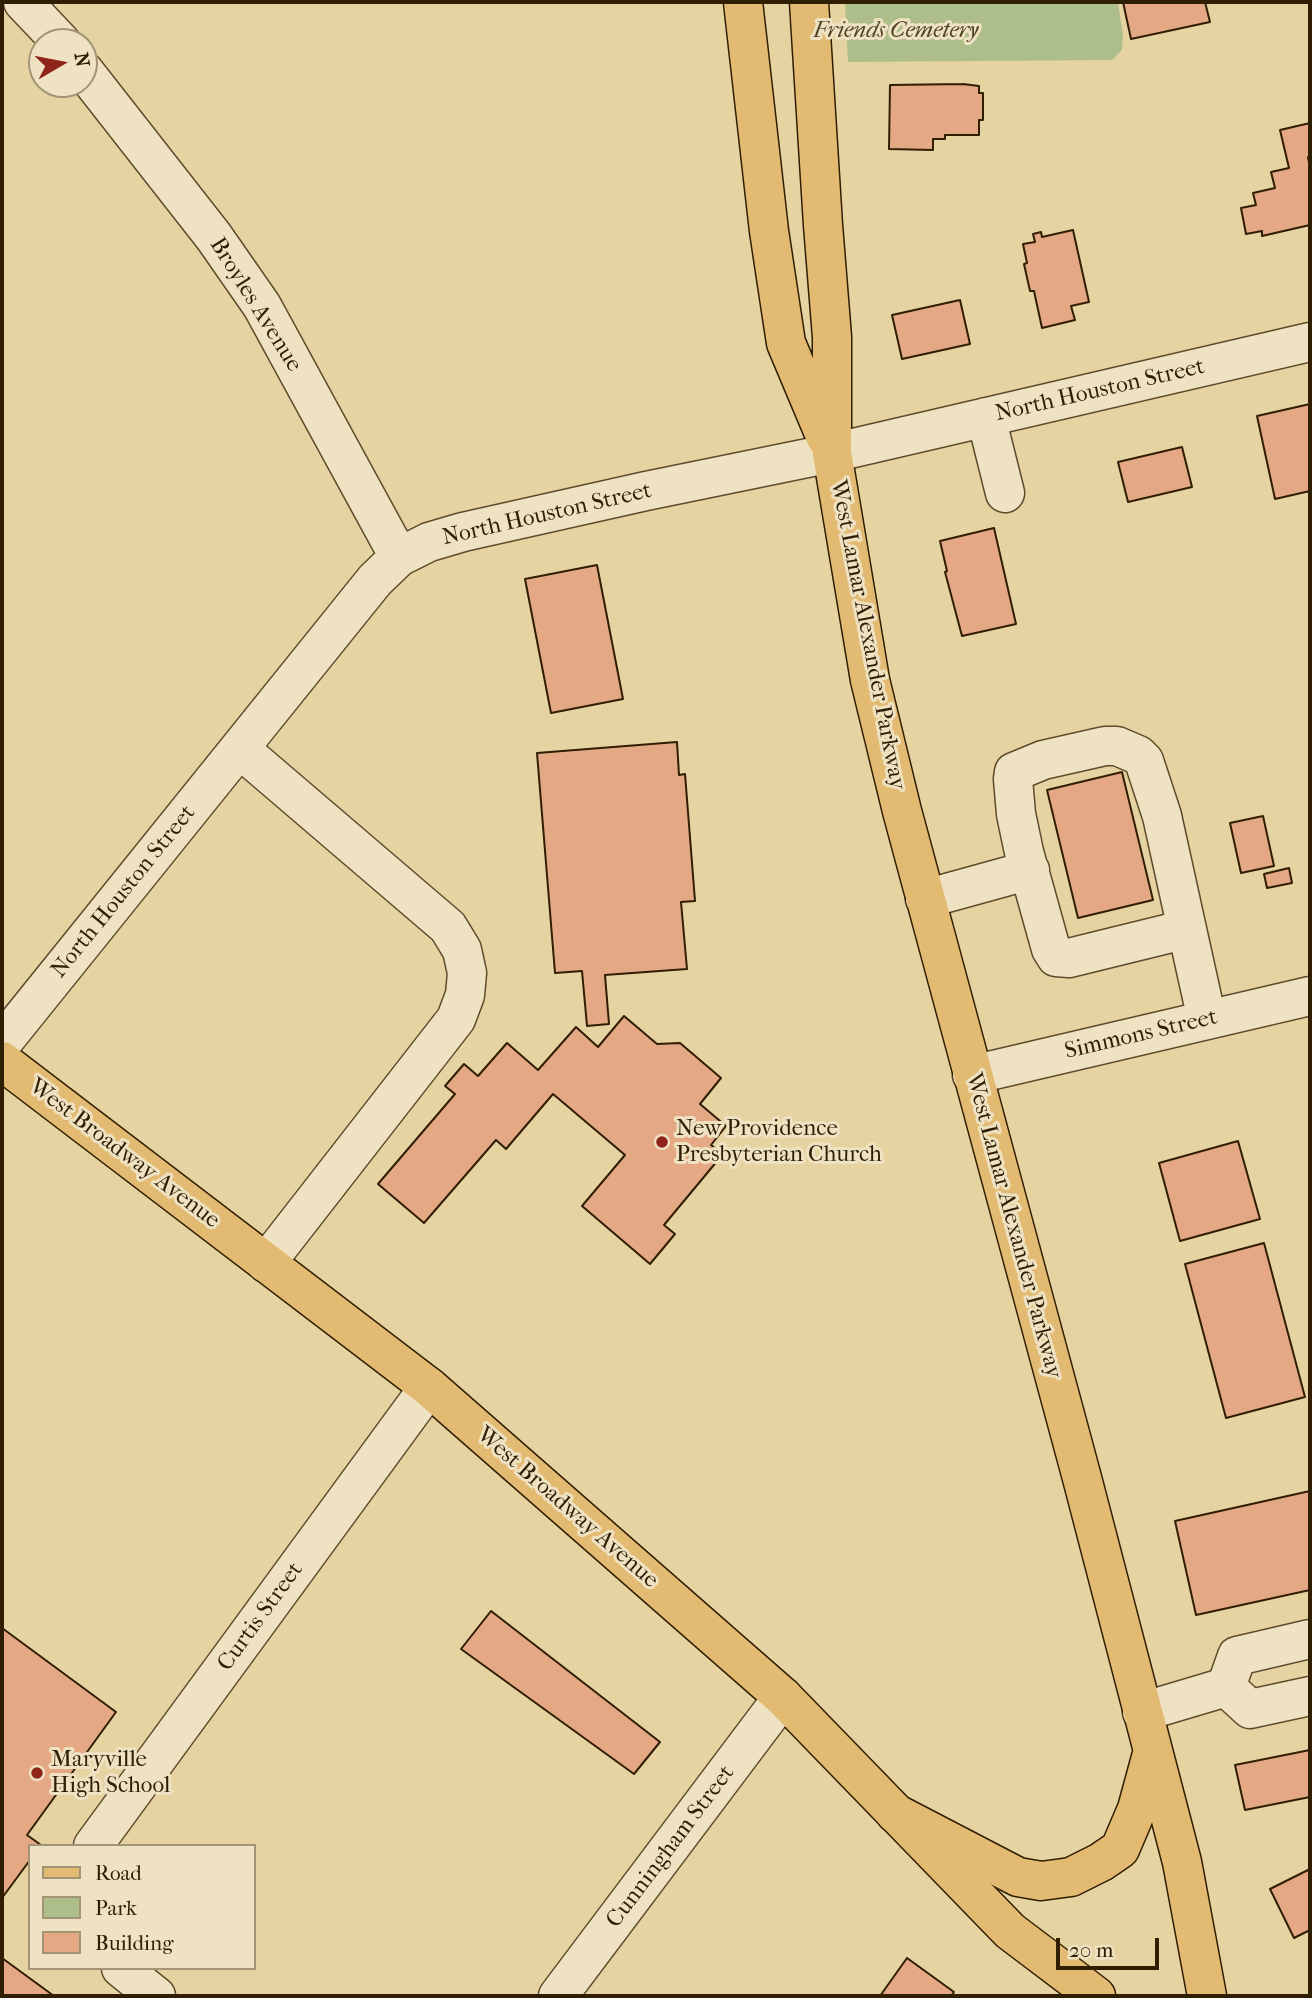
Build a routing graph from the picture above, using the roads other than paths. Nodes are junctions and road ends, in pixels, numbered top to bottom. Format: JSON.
{"nodes":[{"id":1,"x":23,"y":2,"type":"edge"},
{"id":2,"x":743,"y":2,"type":"edge"},
{"id":3,"x":809,"y":2,"type":"edge"},
{"id":4,"x":48,"y":28,"type":"edge"},
{"id":5,"x":98,"y":89,"type":"edge"},
{"id":6,"x":1310,"y":342,"type":"edge"},
{"id":7,"x":986,"y":417,"type":"junction"},
{"id":8,"x":832,"y":453,"type":"junction"},
{"id":9,"x":1005,"y":493,"type":"dead end"},
{"id":10,"x":399,"y":557,"type":"junction"},
{"id":11,"x":240,"y":749,"type":"junction"},
{"id":12,"x":1030,"y":870,"type":"junction"},
{"id":13,"x":925,"y":899,"type":"junction"},
{"id":14,"x":1187,"y":929,"type":"junction"},
{"id":15,"x":1310,"y":996,"type":"edge"},
{"id":16,"x":1207,"y":1020,"type":"junction"},
{"id":17,"x":2,"y":1043,"type":"edge"},
{"id":18,"x":2,"y":1061,"type":"edge"},
{"id":19,"x":972,"y":1075,"type":"junction"},
{"id":20,"x":266,"y":1263,"type":"junction"},
{"id":21,"x":429,"y":1387,"type":"junction"},
{"id":22,"x":1310,"y":1639,"type":"edge"},
{"id":23,"x":1226,"y":1687,"type":"junction"},
{"id":24,"x":1310,"y":1696,"type":"edge"},
{"id":25,"x":783,"y":1697,"type":"junction"},
{"id":26,"x":1142,"y":1712,"type":"junction"},
{"id":27,"x":1153,"y":1752,"type":"junction"},
{"id":28,"x":895,"y":1813,"type":"junction"},
{"id":29,"x":94,"y":1844,"type":"edge"},
{"id":30,"x":124,"y":1970,"type":"edge"},
{"id":31,"x":156,"y":1996,"type":"edge"},
{"id":32,"x":558,"y":1996,"type":"edge"},
{"id":33,"x":1096,"y":1996,"type":"edge"},
{"id":34,"x":1207,"y":1996,"type":"edge"}],
"edges":[{"from":1,"to":4,"type":"street"},
{"from":2,"to":8,"type":"main road","name":"West Lamar Alexander Parkway"},
{"from":3,"to":8,"type":"main road","name":"West Lamar Alexander Parkway"},
{"from":5,"to":10,"type":"street","name":"Broyles Avenue"},
{"from":6,"to":7,"type":"street","name":"North Houston Street"},
{"from":7,"to":8,"type":"street","name":"North Houston Street"},
{"from":7,"to":9,"type":"street"},
{"from":8,"to":10,"type":"street","name":"North Houston Street"},
{"from":8,"to":13,"type":"main road","name":"West Lamar Alexander Parkway"},
{"from":10,"to":11,"type":"street","name":"North Houston Street"},
{"from":11,"to":17,"type":"street","name":"North Houston Street"},
{"from":11,"to":20,"type":"street"},
{"from":12,"to":13,"type":"street"},
{"from":12,"to":14,"type":"street"},
{"from":12,"to":14,"type":"street"},
{"from":13,"to":19,"type":"main road","name":"West Lamar Alexander Parkway"},
{"from":14,"to":16,"type":"street"},
{"from":15,"to":16,"type":"street","name":"Simmons Street"},
{"from":16,"to":19,"type":"street","name":"Simmons Street"},
{"from":18,"to":20,"type":"main road","name":"West Broadway Avenue"},
{"from":19,"to":26,"type":"main road","name":"West Lamar Alexander Parkway"},
{"from":20,"to":21,"type":"main road","name":"West Broadway Avenue"},
{"from":21,"to":25,"type":"main road","name":"West Broadway Avenue"},
{"from":21,"to":29,"type":"street","name":"Curtis Street"},
{"from":22,"to":23,"type":"street"},
{"from":23,"to":24,"type":"street"},
{"from":23,"to":26,"type":"street"},
{"from":25,"to":28,"type":"main road","name":"West Broadway Avenue"},
{"from":25,"to":32,"type":"street","name":"Cunningham Street"},
{"from":26,"to":27,"type":"main road","name":"West Lamar Alexander Parkway"},
{"from":27,"to":28,"type":"main road"},
{"from":27,"to":34,"type":"main road","name":"West Lamar Alexander Parkway"},
{"from":28,"to":33,"type":"main road","name":"West Broadway Avenue"},
{"from":30,"to":31,"type":"street"}]}
